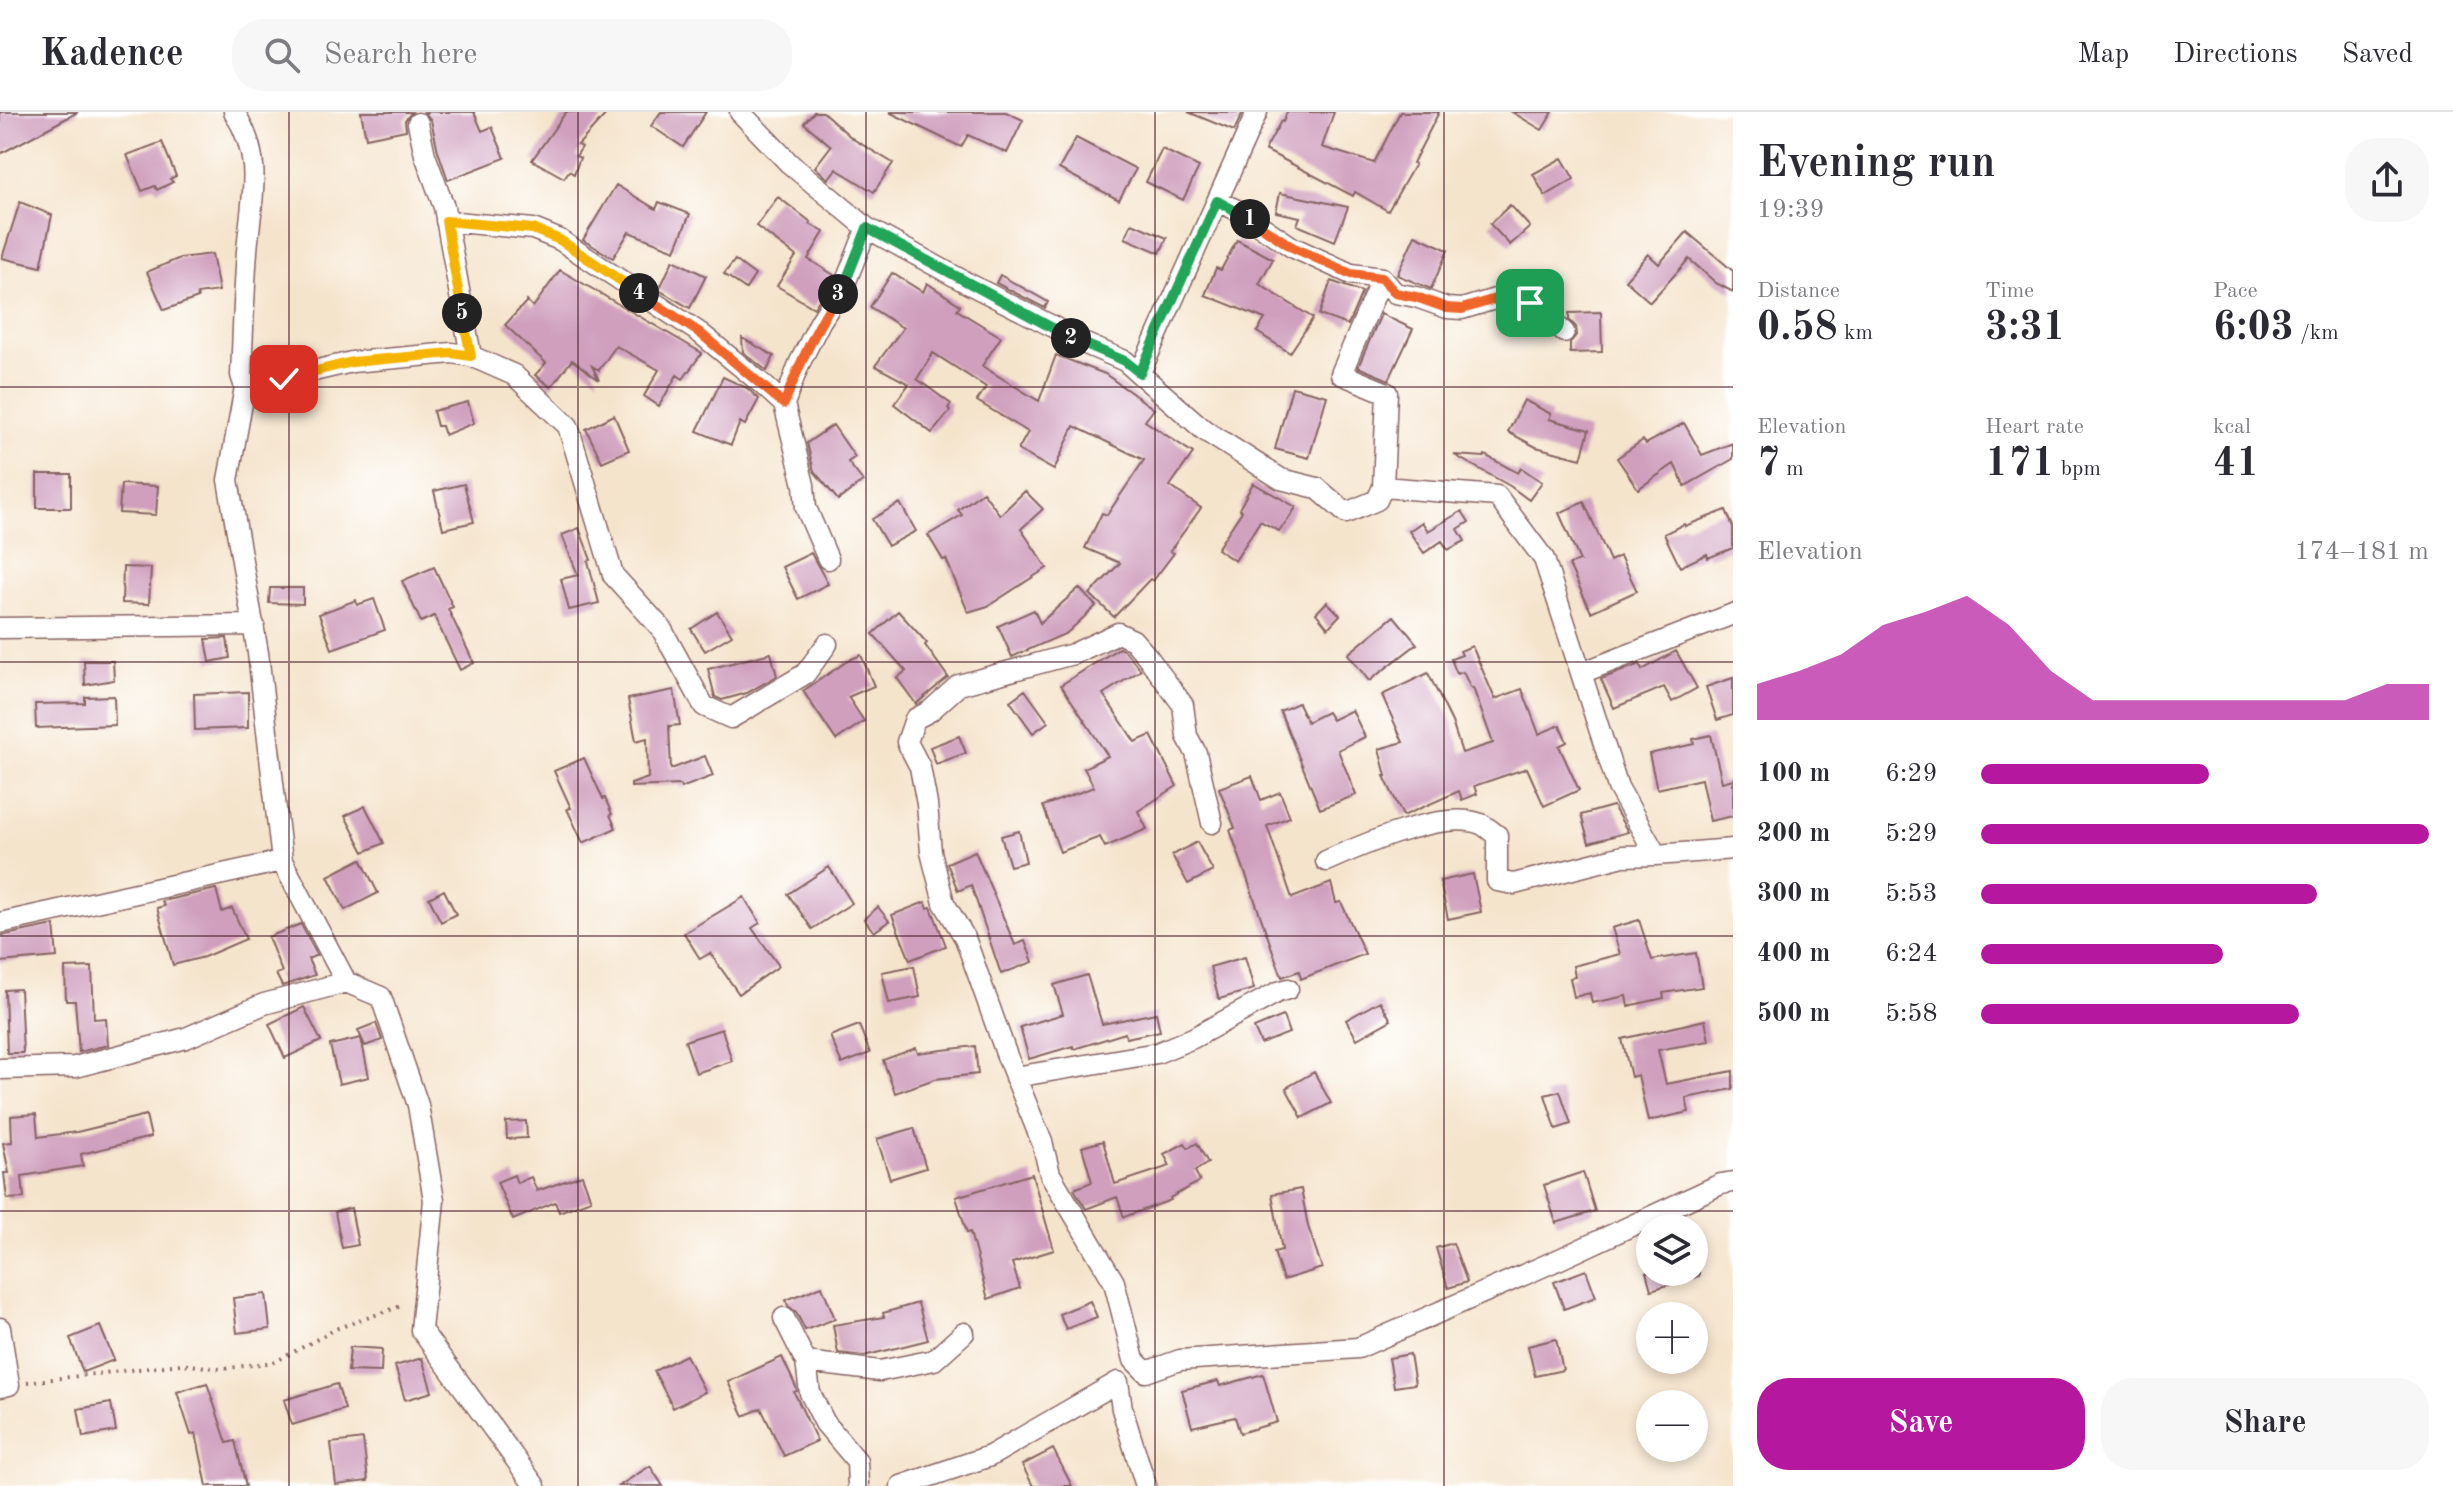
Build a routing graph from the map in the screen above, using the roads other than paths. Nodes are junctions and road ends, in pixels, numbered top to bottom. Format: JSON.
{"nodes":[{"id":1,"x":234,"y":112,"type":"edge"},
{"id":2,"x":740,"y":112,"type":"edge"},
{"id":3,"x":1257,"y":112,"type":"edge"},
{"id":4,"x":418,"y":123,"type":"dead end"},
{"id":5,"x":1217,"y":201,"type":"junction"},
{"id":6,"x":446,"y":221,"type":"junction"},
{"id":7,"x":867,"y":228,"type":"junction"},
{"id":8,"x":1382,"y":278,"type":"junction"},
{"id":9,"x":1564,"y":332,"type":"dead end"},
{"id":10,"x":471,"y":356,"type":"junction"},
{"id":11,"x":1140,"y":373,"type":"junction"},
{"id":12,"x":245,"y":387,"type":"junction"},
{"id":13,"x":784,"y":404,"type":"junction"},
{"id":14,"x":1383,"y":487,"type":"junction"},
{"id":15,"x":828,"y":559,"type":"dead end"},
{"id":16,"x":1733,"y":614,"type":"edge"},
{"id":17,"x":254,"y":625,"type":"junction"},
{"id":18,"x":0,"y":628,"type":"edge"},
{"id":19,"x":827,"y":644,"type":"dead end"},
{"id":20,"x":1581,"y":673,"type":"junction"},
{"id":21,"x":1212,"y":823,"type":"dead end"},
{"id":22,"x":1733,"y":849,"type":"edge"},
{"id":23,"x":1656,"y":855,"type":"junction"},
{"id":24,"x":282,"y":861,"type":"junction"},
{"id":25,"x":1326,"y":861,"type":"dead end"},
{"id":26,"x":0,"y":923,"type":"edge"},
{"id":27,"x":346,"y":982,"type":"junction"},
{"id":28,"x":1288,"y":989,"type":"dead end"},
{"id":29,"x":0,"y":1069,"type":"edge"},
{"id":30,"x":1015,"y":1077,"type":"junction"},
{"id":31,"x":1733,"y":1182,"type":"edge"},
{"id":32,"x":784,"y":1318,"type":"dead end"},
{"id":33,"x":0,"y":1328,"type":"edge"},
{"id":34,"x":964,"y":1333,"type":"dead end"},
{"id":35,"x":1134,"y":1360,"type":"junction"},
{"id":36,"x":806,"y":1362,"type":"junction"},
{"id":37,"x":1118,"y":1382,"type":"junction"},
{"id":38,"x":4,"y":1386,"type":"edge"},
{"id":39,"x":535,"y":1486,"type":"edge"},
{"id":40,"x":858,"y":1486,"type":"edge"},
{"id":41,"x":901,"y":1486,"type":"edge"},
{"id":42,"x":1146,"y":1486,"type":"edge"}],
"edges":[{"from":1,"to":12,"type":"street"},
{"from":2,"to":7,"type":"street"},
{"from":3,"to":5,"type":"street"},
{"from":4,"to":6,"type":"street"},
{"from":5,"to":8,"type":"street"},
{"from":5,"to":11,"type":"street"},
{"from":6,"to":10,"type":"street"},
{"from":6,"to":13,"type":"street"},
{"from":7,"to":11,"type":"street"},
{"from":7,"to":13,"type":"street"},
{"from":8,"to":9,"type":"street"},
{"from":8,"to":14,"type":"street"},
{"from":10,"to":12,"type":"street"},
{"from":10,"to":19,"type":"street"},
{"from":11,"to":14,"type":"street"},
{"from":12,"to":17,"type":"street"},
{"from":13,"to":15,"type":"street"},
{"from":14,"to":20,"type":"street"},
{"from":16,"to":20,"type":"street"},
{"from":17,"to":18,"type":"street"},
{"from":17,"to":24,"type":"street"},
{"from":20,"to":23,"type":"street"},
{"from":21,"to":30,"type":"street"},
{"from":22,"to":23,"type":"street"},
{"from":23,"to":25,"type":"street"},
{"from":24,"to":26,"type":"street"},
{"from":24,"to":27,"type":"street"},
{"from":27,"to":29,"type":"street"},
{"from":27,"to":39,"type":"street"},
{"from":28,"to":30,"type":"street"},
{"from":30,"to":35,"type":"street"},
{"from":31,"to":35,"type":"street"},
{"from":32,"to":36,"type":"street"},
{"from":33,"to":38,"type":"street"},
{"from":34,"to":36,"type":"street"},
{"from":35,"to":37,"type":"street"},
{"from":36,"to":40,"type":"street"},
{"from":37,"to":41,"type":"street"},
{"from":37,"to":42,"type":"street"}]}
